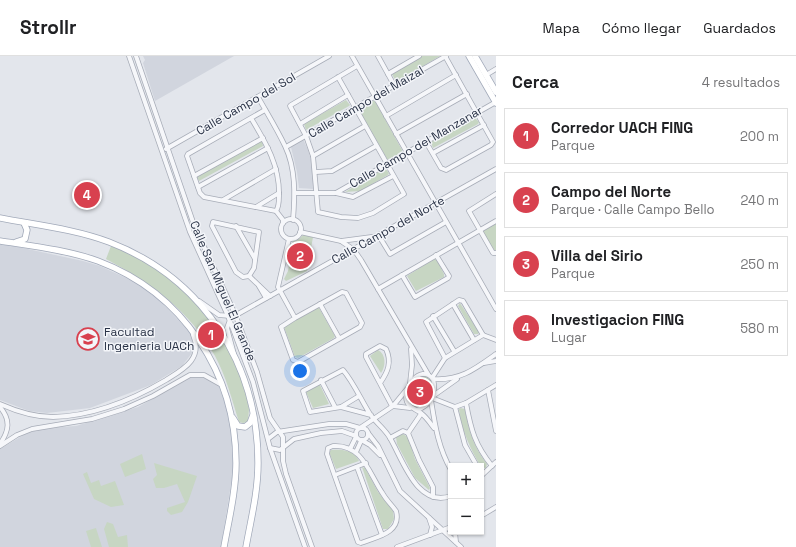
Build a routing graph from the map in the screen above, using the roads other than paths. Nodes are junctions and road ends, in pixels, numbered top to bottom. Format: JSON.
{"nodes":[{"id":1,"x":129,"y":56,"type":"edge"},
{"id":2,"x":136,"y":56,"type":"edge"},
{"id":3,"x":329,"y":56,"type":"edge"},
{"id":4,"x":352,"y":56,"type":"edge"},
{"id":5,"x":378,"y":56,"type":"edge"},
{"id":6,"x":420,"y":56,"type":"edge"},
{"id":7,"x":445,"y":56,"type":"edge"},
{"id":8,"x":469,"y":56,"type":"edge"},
{"id":9,"x":475,"y":56,"type":"edge"},
{"id":10,"x":357,"y":66,"type":"junction"},
{"id":11,"x":496,"y":69,"type":"edge"},
{"id":12,"x":388,"y":74,"type":"junction"},
{"id":13,"x":456,"y":75,"type":"junction"},
{"id":14,"x":486,"y":75,"type":"junction"},
{"id":15,"x":338,"y":77,"type":"junction"},
{"id":16,"x":394,"y":85,"type":"junction"},
{"id":17,"x":466,"y":94,"type":"junction"},
{"id":18,"x":495,"y":94,"type":"edge"},
{"id":19,"x":348,"y":95,"type":"junction"},
{"id":20,"x":375,"y":96,"type":"junction"},
{"id":21,"x":258,"y":97,"type":"junction"},
{"id":22,"x":496,"y":102,"type":"edge"},
{"id":23,"x":355,"y":108,"type":"junction"},
{"id":24,"x":265,"y":110,"type":"junction"},
{"id":25,"x":477,"y":113,"type":"junction"},
{"id":26,"x":386,"y":116,"type":"junction"},
{"id":27,"x":251,"y":118,"type":"junction"},
{"id":28,"x":300,"y":124,"type":"junction"},
{"id":29,"x":484,"y":125,"type":"junction"},
{"id":30,"x":365,"y":126,"type":"junction"},
{"id":31,"x":396,"y":134,"type":"junction"},
{"id":32,"x":306,"y":136,"type":"junction"},
{"id":33,"x":263,"y":138,"type":"junction"},
{"id":34,"x":426,"y":142,"type":"junction"},
{"id":35,"x":376,"y":146,"type":"junction"},
{"id":36,"x":286,"y":147,"type":"junction"},
{"id":37,"x":167,"y":148,"type":"junction"},
{"id":38,"x":268,"y":148,"type":"junction"},
{"id":39,"x":162,"y":151,"type":"junction"},
{"id":40,"x":407,"y":153,"type":"junction"},
{"id":41,"x":433,"y":153,"type":"junction"},
{"id":42,"x":313,"y":156,"type":"junction"},
{"id":43,"x":386,"y":164,"type":"junction"},
{"id":44,"x":276,"y":169,"type":"junction"},
{"id":45,"x":496,"y":169,"type":"edge"},
{"id":46,"x":316,"y":172,"type":"junction"},
{"id":47,"x":194,"y":176,"type":"junction"},
{"id":48,"x":393,"y":176,"type":"junction"},
{"id":49,"x":198,"y":187,"type":"junction"},
{"id":50,"x":279,"y":193,"type":"junction"},
{"id":51,"x":295,"y":193,"type":"junction"},
{"id":52,"x":317,"y":193,"type":"junction"},
{"id":53,"x":336,"y":193,"type":"junction"},
{"id":54,"x":496,"y":194,"type":"edge"},
{"id":55,"x":222,"y":200,"type":"junction"},
{"id":56,"x":436,"y":204,"type":"junction"},
{"id":57,"x":256,"y":207,"type":"junction"},
{"id":58,"x":277,"y":210,"type":"junction"},
{"id":59,"x":0,"y":218,"type":"edge"},
{"id":60,"x":293,"y":220,"type":"junction"},
{"id":61,"x":496,"y":221,"type":"edge"},
{"id":62,"x":285,"y":222,"type":"junction"},
{"id":63,"x":446,"y":222,"type":"junction"},
{"id":64,"x":24,"y":223,"type":"junction"},
{"id":65,"x":236,"y":226,"type":"junction"},
{"id":66,"x":480,"y":230,"type":"junction"},
{"id":67,"x":300,"y":232,"type":"junction"},
{"id":68,"x":378,"y":236,"type":"junction"},
{"id":69,"x":289,"y":239,"type":"junction"},
{"id":70,"x":0,"y":241,"type":"edge"},
{"id":71,"x":341,"y":241,"type":"junction"},
{"id":72,"x":458,"y":242,"type":"junction"},
{"id":73,"x":12,"y":243,"type":"junction"},
{"id":74,"x":354,"y":250,"type":"junction"},
{"id":75,"x":496,"y":253,"type":"edge"},
{"id":76,"x":436,"y":255,"type":"junction"},
{"id":77,"x":255,"y":259,"type":"junction"},
{"id":78,"x":402,"y":275,"type":"junction"},
{"id":79,"x":249,"y":276,"type":"junction"},
{"id":80,"x":378,"y":289,"type":"junction"},
{"id":81,"x":280,"y":291,"type":"junction"},
{"id":82,"x":192,"y":296,"type":"junction"},
{"id":83,"x":268,"y":297,"type":"junction"},
{"id":84,"x":320,"y":304,"type":"junction"},
{"id":85,"x":453,"y":304,"type":"junction"},
{"id":86,"x":496,"y":309,"type":"edge"},
{"id":87,"x":236,"y":315,"type":"junction"},
{"id":88,"x":433,"y":316,"type":"junction"},
{"id":89,"x":229,"y":318,"type":"junction"},
{"id":90,"x":295,"y":318,"type":"junction"},
{"id":91,"x":190,"y":328,"type":"junction"},
{"id":92,"x":483,"y":335,"type":"junction"},
{"id":93,"x":339,"y":338,"type":"junction"},
{"id":94,"x":474,"y":340,"type":"junction"},
{"id":95,"x":496,"y":340,"type":"edge"},
{"id":96,"x":411,"y":346,"type":"junction"},
{"id":97,"x":454,"y":351,"type":"junction"},
{"id":98,"x":496,"y":354,"type":"edge"},
{"id":99,"x":235,"y":355,"type":"junction"},
{"id":100,"x":445,"y":358,"type":"junction"},
{"id":101,"x":496,"y":361,"type":"edge"},
{"id":102,"x":484,"y":363,"type":"junction"},
{"id":103,"x":176,"y":374,"type":"junction"},
{"id":104,"x":428,"y":374,"type":"junction"},
{"id":105,"x":461,"y":376,"type":"junction"},
{"id":106,"x":433,"y":378,"type":"junction"},
{"id":107,"x":321,"y":380,"type":"junction"},
{"id":108,"x":380,"y":383,"type":"junction"},
{"id":109,"x":173,"y":384,"type":"junction"},
{"id":110,"x":496,"y":385,"type":"edge"},
{"id":111,"x":409,"y":386,"type":"junction"},
{"id":112,"x":224,"y":388,"type":"junction"},
{"id":113,"x":488,"y":390,"type":"junction"},
{"id":114,"x":359,"y":396,"type":"junction"},
{"id":115,"x":432,"y":398,"type":"junction"},
{"id":116,"x":466,"y":403,"type":"junction"},
{"id":117,"x":0,"y":406,"type":"edge"},
{"id":118,"x":393,"y":406,"type":"junction"},
{"id":119,"x":336,"y":407,"type":"junction"},
{"id":120,"x":341,"y":407,"type":"junction"},
{"id":121,"x":454,"y":407,"type":"junction"},
{"id":122,"x":411,"y":408,"type":"junction"},
{"id":123,"x":12,"y":409,"type":"junction"},
{"id":124,"x":230,"y":410,"type":"junction"},
{"id":125,"x":417,"y":410,"type":"junction"},
{"id":126,"x":6,"y":414,"type":"junction"},
{"id":127,"x":253,"y":414,"type":"junction"},
{"id":128,"x":421,"y":414,"type":"junction"},
{"id":129,"x":372,"y":418,"type":"junction"},
{"id":130,"x":360,"y":428,"type":"junction"},
{"id":131,"x":434,"y":428,"type":"junction"},
{"id":132,"x":496,"y":431,"type":"edge"},
{"id":133,"x":7,"y":432,"type":"junction"},
{"id":134,"x":280,"y":432,"type":"junction"},
{"id":135,"x":368,"y":432,"type":"junction"},
{"id":136,"x":408,"y":433,"type":"junction"},
{"id":137,"x":15,"y":437,"type":"junction"},
{"id":138,"x":356,"y":437,"type":"junction"},
{"id":139,"x":390,"y":438,"type":"junction"},
{"id":140,"x":268,"y":439,"type":"junction"},
{"id":141,"x":362,"y":441,"type":"junction"},
{"id":142,"x":0,"y":445,"type":"edge"},
{"id":143,"x":284,"y":447,"type":"junction"},
{"id":144,"x":270,"y":448,"type":"junction"},
{"id":145,"x":350,"y":449,"type":"junction"},
{"id":146,"x":356,"y":452,"type":"junction"},
{"id":147,"x":381,"y":457,"type":"junction"},
{"id":148,"x":496,"y":462,"type":"edge"},
{"id":149,"x":366,"y":463,"type":"junction"},
{"id":150,"x":475,"y":463,"type":"edge"},
{"id":151,"x":448,"y":464,"type":"edge"},
{"id":152,"x":492,"y":466,"type":"junction"},
{"id":153,"x":357,"y":467,"type":"junction"},
{"id":154,"x":484,"y":472,"type":"edge"},
{"id":155,"x":335,"y":475,"type":"junction"},
{"id":156,"x":432,"y":497,"type":"junction"},
{"id":157,"x":448,"y":497,"type":"edge"},
{"id":158,"x":496,"y":506,"type":"edge"},
{"id":159,"x":484,"y":514,"type":"edge"},
{"id":160,"x":428,"y":516,"type":"junction"},
{"id":161,"x":448,"y":529,"type":"edge"},
{"id":162,"x":444,"y":530,"type":"junction"},
{"id":163,"x":382,"y":535,"type":"junction"},
{"id":164,"x":430,"y":535,"type":"junction"},
{"id":165,"x":455,"y":535,"type":"edge"},
{"id":166,"x":456,"y":542,"type":"junction"},
{"id":167,"x":224,"y":547,"type":"edge"},
{"id":168,"x":246,"y":547,"type":"edge"},
{"id":169,"x":305,"y":547,"type":"edge"},
{"id":170,"x":312,"y":547,"type":"edge"},
{"id":171,"x":397,"y":547,"type":"edge"},
{"id":172,"x":462,"y":547,"type":"edge"}],
"edges":[{"from":1,"to":39,"type":"street","name":"Calle San Miguel El Grande"},
{"from":2,"to":37,"type":"street","name":"Calle San Miguel El Grande"},
{"from":3,"to":21,"type":"street","name":"Calle Campo del Sol"},
{"from":4,"to":10,"type":"street"},
{"from":5,"to":12,"type":"street"},
{"from":6,"to":12,"type":"street"},
{"from":7,"to":13,"type":"street"},
{"from":7,"to":16,"type":"street","name":"Calle Campo del Maizal"},
{"from":8,"to":18,"type":"main road"},
{"from":9,"to":14,"type":"main road"},
{"from":10,"to":15,"type":"street"},
{"from":10,"to":20,"type":"street"},
{"from":11,"to":14,"type":"street"},
{"from":12,"to":16,"type":"street"},
{"from":13,"to":17,"type":"street"},
{"from":13,"to":26,"type":"street"},
{"from":14,"to":18,"type":"main road"},
{"from":15,"to":19,"type":"street"},
{"from":15,"to":28,"type":"street"},
{"from":16,"to":20,"type":"street","name":"Calle Campo del Maizal"},
{"from":17,"to":25,"type":"street"},
{"from":17,"to":31,"type":"street"},
{"from":18,"to":22,"type":"main road"},
{"from":19,"to":23,"type":"street"},
{"from":19,"to":28,"type":"street"},
{"from":20,"to":23,"type":"street","name":"Calle Campo del Maizal"},
{"from":20,"to":26,"type":"street"},
{"from":21,"to":24,"type":"street"},
{"from":21,"to":37,"type":"street","name":"Calle Campo del Sol"},
{"from":22,"to":25,"type":"street","name":"Calle Campo del Manzanar"},
{"from":23,"to":30,"type":"street"},
{"from":23,"to":32,"type":"street","name":"Calle Campo del Maizal"},
{"from":24,"to":27,"type":"street"},
{"from":24,"to":36,"type":"street"},
{"from":25,"to":29,"type":"street"},
{"from":25,"to":34,"type":"street","name":"Calle Campo del Manzanar"},
{"from":26,"to":31,"type":"street"},
{"from":27,"to":33,"type":"street"},
{"from":27,"to":47,"type":"street"},
{"from":28,"to":32,"type":"street"},
{"from":29,"to":41,"type":"street"},
{"from":29,"to":41,"type":"street"},
{"from":30,"to":35,"type":"street"},
{"from":30,"to":42,"type":"street"},
{"from":31,"to":40,"type":"street"},
{"from":32,"to":36,"type":"street","name":"Calle Campo del Maizal"},
{"from":32,"to":42,"type":"street"},
{"from":33,"to":38,"type":"street"},
{"from":33,"to":47,"type":"street"},
{"from":34,"to":40,"type":"street","name":"Calle Campo del Manzanar"},
{"from":34,"to":41,"type":"street"},
{"from":35,"to":43,"type":"street"},
{"from":35,"to":46,"type":"street"},
{"from":36,"to":51,"type":"street"},
{"from":37,"to":39,"type":"street","name":"Calle Campo del Sol"},
{"from":37,"to":87,"type":"street","name":"Calle San Miguel El Grande"},
{"from":38,"to":44,"type":"street"},
{"from":38,"to":49,"type":"street"},
{"from":39,"to":89,"type":"street","name":"Calle San Miguel El Grande"},
{"from":40,"to":43,"type":"street","name":"Calle Campo del Manzanar"},
{"from":40,"to":56,"type":"street"},
{"from":42,"to":46,"type":"street"},
{"from":43,"to":48,"type":"street"},
{"from":43,"to":53,"type":"street","name":"Calle Campo del Manzanar"},
{"from":44,"to":50,"type":"street"},
{"from":44,"to":55,"type":"street"},
{"from":45,"to":56,"type":"street","name":"Calle Campo del Norte"},
{"from":46,"to":52,"type":"street"},
{"from":47,"to":49,"type":"street"},
{"from":48,"to":52,"type":"street"},
{"from":48,"to":53,"type":"street"},
{"from":49,"to":55,"type":"street"},
{"from":50,"to":57,"type":"street"},
{"from":50,"to":58,"type":"street"},
{"from":51,"to":52,"type":"street"},
{"from":51,"to":60,"type":"street"},
{"from":52,"to":53,"type":"street"},
{"from":54,"to":66,"type":"street"},
{"from":55,"to":57,"type":"street"},
{"from":56,"to":63,"type":"street"},
{"from":56,"to":68,"type":"street","name":"Calle Campo del Norte"},
{"from":57,"to":58,"type":"street"},
{"from":58,"to":62,"type":"street"},
{"from":59,"to":64,"type":"main road"},
{"from":60,"to":62,"type":"street"},
{"from":60,"to":67,"type":"street"},
{"from":61,"to":66,"type":"street"},
{"from":62,"to":69,"type":"street"},
{"from":63,"to":68,"type":"street"},
{"from":63,"to":72,"type":"street"},
{"from":64,"to":73,"type":"main road"},
{"from":64,"to":82,"type":"main road"},
{"from":65,"to":77,"type":"street"},
{"from":65,"to":77,"type":"street"},
{"from":65,"to":79,"type":"street"},
{"from":66,"to":72,"type":"street"},
{"from":66,"to":75,"type":"street"},
{"from":67,"to":69,"type":"street"},
{"from":67,"to":71,"type":"street","name":"Calle Campo del Norte"},
{"from":68,"to":71,"type":"street","name":"Calle Campo del Norte"},
{"from":68,"to":74,"type":"street","name":"Calle Campo del Norte"},
{"from":69,"to":81,"type":"street"},
{"from":70,"to":73,"type":"main road"},
{"from":71,"to":74,"type":"street","name":"Calle Campo del Norte"},
{"from":72,"to":76,"type":"street"},
{"from":72,"to":86,"type":"street"},
{"from":73,"to":91,"type":"main road"},
{"from":74,"to":80,"type":"street"},
{"from":74,"to":81,"type":"street","name":"Calle Campo del Norte"},
{"from":76,"to":78,"type":"street"},
{"from":76,"to":78,"type":"street"},
{"from":77,"to":79,"type":"street"},
{"from":78,"to":80,"type":"street"},
{"from":79,"to":83,"type":"street"},
{"from":80,"to":96,"type":"street"},
{"from":81,"to":83,"type":"street","name":"Calle Campo del Norte"},
{"from":81,"to":90,"type":"street"},
{"from":82,"to":89,"type":"street"},
{"from":82,"to":99,"type":"main road"},
{"from":83,"to":87,"type":"street","name":"Calle Campo del Norte"},
{"from":84,"to":90,"type":"street"},
{"from":84,"to":93,"type":"street"},
{"from":84,"to":93,"type":"street"},
{"from":85,"to":88,"type":"street"},
{"from":85,"to":92,"type":"street"},
{"from":85,"to":94,"type":"street"},
{"from":87,"to":89,"type":"street","name":"Calle Campo del Norte"},
{"from":87,"to":134,"type":"street","name":"Calle San Miguel El Grande"},
{"from":88,"to":97,"type":"street"},
{"from":88,"to":100,"type":"street"},
{"from":89,"to":99,"type":"street"},
{"from":89,"to":140,"type":"street","name":"Calle San Miguel El Grande"},
{"from":90,"to":93,"type":"street"},
{"from":91,"to":103,"type":"street"},
{"from":91,"to":112,"type":"main road"},
{"from":92,"to":94,"type":"street"},
{"from":92,"to":95,"type":"street"},
{"from":94,"to":97,"type":"street"},
{"from":96,"to":104,"type":"street"},
{"from":96,"to":111,"type":"street"},
{"from":97,"to":100,"type":"street"},
{"from":98,"to":102,"type":"street"},
{"from":99,"to":127,"type":"main road"},
{"from":100,"to":106,"type":"street"},
{"from":101,"to":102,"type":"street"},
{"from":102,"to":105,"type":"street"},
{"from":103,"to":109,"type":"street"},
{"from":103,"to":123,"type":"street"},
{"from":104,"to":106,"type":"street"},
{"from":104,"to":111,"type":"street"},
{"from":105,"to":106,"type":"street"},
{"from":105,"to":115,"type":"street"},
{"from":106,"to":115,"type":"street"},
{"from":107,"to":114,"type":"street"},
{"from":107,"to":119,"type":"street"},
{"from":107,"to":119,"type":"street"},
{"from":108,"to":108,"type":"street"},
{"from":108,"to":118,"type":"street"},
{"from":109,"to":112,"type":"street"},
{"from":109,"to":137,"type":"street"},
{"from":110,"to":113,"type":"street"},
{"from":111,"to":118,"type":"street"},
{"from":111,"to":122,"type":"street"},
{"from":112,"to":124,"type":"main road"},
{"from":113,"to":116,"type":"street"},
{"from":113,"to":132,"type":"street"},
{"from":114,"to":120,"type":"street"},
{"from":114,"to":129,"type":"street"},
{"from":115,"to":121,"type":"street"},
{"from":115,"to":125,"type":"street"},
{"from":115,"to":131,"type":"street"},
{"from":116,"to":121,"type":"street"},
{"from":116,"to":152,"type":"street"},
{"from":117,"to":123,"type":"street"},
{"from":117,"to":126,"type":"street"},
{"from":118,"to":122,"type":"street"},
{"from":118,"to":129,"type":"street"},
{"from":119,"to":120,"type":"street"},
{"from":120,"to":129,"type":"street"},
{"from":121,"to":150,"type":"street"},
{"from":122,"to":125,"type":"street"},
{"from":123,"to":126,"type":"street"},
{"from":124,"to":127,"type":"main road"},
{"from":124,"to":167,"type":"main road"},
{"from":125,"to":128,"type":"street"},
{"from":126,"to":133,"type":"street"},
{"from":127,"to":168,"type":"main road"},
{"from":128,"to":131,"type":"street"},
{"from":128,"to":136,"type":"street"},
{"from":129,"to":130,"type":"street"},
{"from":129,"to":135,"type":"street"},
{"from":129,"to":139,"type":"street"},
{"from":130,"to":134,"type":"street"},
{"from":130,"to":135,"type":"street"},
{"from":130,"to":138,"type":"street"},
{"from":131,"to":151,"type":"street"},
{"from":133,"to":137,"type":"street"},
{"from":133,"to":142,"type":"street"},
{"from":134,"to":140,"type":"street"},
{"from":134,"to":143,"type":"street","name":"Calle San Miguel El Grande"},
{"from":135,"to":141,"type":"street"},
{"from":135,"to":147,"type":"street"},
{"from":136,"to":139,"type":"street"},
{"from":136,"to":156,"type":"street"},
{"from":137,"to":142,"type":"street"},
{"from":138,"to":141,"type":"street"},
{"from":138,"to":143,"type":"street"},
{"from":138,"to":145,"type":"street"},
{"from":139,"to":156,"type":"street"},
{"from":140,"to":144,"type":"street","name":"Calle San Miguel El Grande"},
{"from":141,"to":146,"type":"street"},
{"from":141,"to":147,"type":"street"},
{"from":143,"to":144,"type":"street"},
{"from":143,"to":170,"type":"street","name":"Calle San Miguel El Grande"},
{"from":144,"to":169,"type":"street","name":"Calle San Miguel El Grande"},
{"from":145,"to":146,"type":"street"},
{"from":145,"to":155,"type":"street"},
{"from":146,"to":149,"type":"street"},
{"from":147,"to":160,"type":"street"},
{"from":148,"to":152,"type":"street"},
{"from":149,"to":153,"type":"street"},
{"from":149,"to":163,"type":"street"},
{"from":152,"to":154,"type":"street"},
{"from":153,"to":155,"type":"street"},
{"from":153,"to":163,"type":"street"},
{"from":155,"to":163,"type":"street"},
{"from":156,"to":157,"type":"street"},
{"from":158,"to":159,"type":"street"},
{"from":160,"to":162,"type":"street"},
{"from":160,"to":164,"type":"street"},
{"from":161,"to":162,"type":"street"},
{"from":162,"to":164,"type":"street"},
{"from":162,"to":166,"type":"street"},
{"from":164,"to":171,"type":"street"},
{"from":165,"to":166,"type":"street"},
{"from":166,"to":172,"type":"street"}]}
